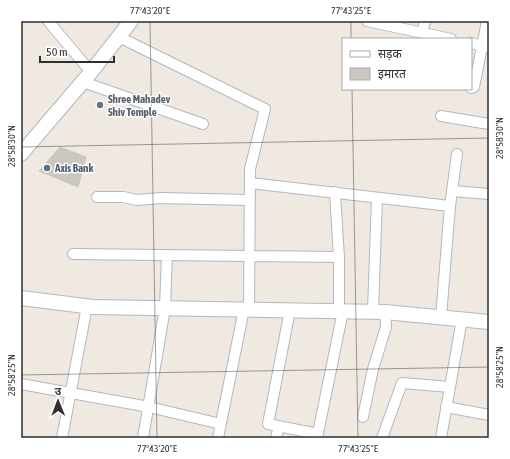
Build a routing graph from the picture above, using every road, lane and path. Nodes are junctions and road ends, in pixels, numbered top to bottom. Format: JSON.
{"nodes":[{"id":1,"x":48,"y":21,"type":"edge"},
{"id":2,"x":131,"y":21,"type":"edge"},
{"id":3,"x":370,"y":21,"type":"edge"},
{"id":4,"x":425,"y":21,"type":"edge"},
{"id":5,"x":488,"y":21,"type":"edge"},
{"id":6,"x":422,"y":33,"type":"junction"},
{"id":7,"x":119,"y":37,"type":"junction"},
{"id":8,"x":446,"y":38,"type":"edge"},
{"id":9,"x":472,"y":43,"type":"edge"},
{"id":10,"x":485,"y":46,"type":"edge"},
{"id":11,"x":87,"y":77,"type":"junction"},
{"id":12,"x":472,"y":88,"type":"edge"},
{"id":13,"x":441,"y":116,"type":"dead end"},
{"id":14,"x":203,"y":124,"type":"dead end"},
{"id":15,"x":489,"y":124,"type":"edge"},
{"id":16,"x":21,"y":154,"type":"edge"},
{"id":17,"x":457,"y":154,"type":"dead end"},
{"id":18,"x":250,"y":182,"type":"junction"},
{"id":19,"x":452,"y":191,"type":"junction"},
{"id":20,"x":335,"y":192,"type":"junction"},
{"id":21,"x":489,"y":194,"type":"edge"},
{"id":22,"x":97,"y":197,"type":"dead end"},
{"id":23,"x":377,"y":198,"type":"junction"},
{"id":24,"x":249,"y":200,"type":"junction"},
{"id":25,"x":450,"y":206,"type":"junction"},
{"id":26,"x":73,"y":254,"type":"dead end"},
{"id":27,"x":167,"y":255,"type":"junction"},
{"id":28,"x":249,"y":256,"type":"junction"},
{"id":29,"x":339,"y":256,"type":"junction"},
{"id":30,"x":21,"y":298,"type":"edge"},
{"id":31,"x":87,"y":306,"type":"junction"},
{"id":32,"x":165,"y":308,"type":"junction"},
{"id":33,"x":246,"y":309,"type":"junction"},
{"id":34,"x":290,"y":310,"type":"junction"},
{"id":35,"x":341,"y":311,"type":"junction"},
{"id":36,"x":379,"y":311,"type":"junction"},
{"id":37,"x":441,"y":317,"type":"junction"},
{"id":38,"x":462,"y":319,"type":"junction"},
{"id":39,"x":489,"y":322,"type":"edge"},
{"id":40,"x":21,"y":384,"type":"edge"},
{"id":41,"x":450,"y":387,"type":"junction"},
{"id":42,"x":71,"y":393,"type":"junction"},
{"id":43,"x":149,"y":407,"type":"junction"},
{"id":44,"x":446,"y":407,"type":"junction"},
{"id":45,"x":489,"y":415,"type":"edge"},
{"id":46,"x":363,"y":417,"type":"dead end"},
{"id":47,"x":221,"y":424,"type":"junction"},
{"id":48,"x":279,"y":426,"type":"junction"},
{"id":49,"x":318,"y":436,"type":"edge"},
{"id":50,"x":62,"y":438,"type":"edge"},
{"id":51,"x":143,"y":438,"type":"edge"},
{"id":52,"x":218,"y":438,"type":"edge"},
{"id":53,"x":276,"y":438,"type":"edge"},
{"id":54,"x":382,"y":438,"type":"edge"},
{"id":55,"x":440,"y":438,"type":"edge"}],
"edges":[{"from":1,"to":11,"type":"street"},
{"from":2,"to":7,"type":"street"},
{"from":3,"to":6,"type":"street"},
{"from":4,"to":6,"type":"street"},
{"from":5,"to":10,"type":"street"},
{"from":6,"to":8,"type":"street"},
{"from":7,"to":11,"type":"street"},
{"from":7,"to":18,"type":"street"},
{"from":9,"to":10,"type":"street"},
{"from":10,"to":12,"type":"street"},
{"from":11,"to":14,"type":"street"},
{"from":11,"to":16,"type":"street"},
{"from":13,"to":15,"type":"street"},
{"from":17,"to":19,"type":"street"},
{"from":18,"to":20,"type":"street"},
{"from":18,"to":24,"type":"street"},
{"from":19,"to":21,"type":"street"},
{"from":19,"to":25,"type":"street"},
{"from":20,"to":23,"type":"street"},
{"from":20,"to":29,"type":"street"},
{"from":22,"to":24,"type":"street"},
{"from":23,"to":25,"type":"street"},
{"from":23,"to":36,"type":"street"},
{"from":24,"to":28,"type":"street"},
{"from":25,"to":37,"type":"street"},
{"from":26,"to":27,"type":"street"},
{"from":27,"to":28,"type":"street"},
{"from":27,"to":32,"type":"street"},
{"from":28,"to":29,"type":"street"},
{"from":28,"to":33,"type":"street"},
{"from":29,"to":35,"type":"street"},
{"from":30,"to":31,"type":"street"},
{"from":31,"to":32,"type":"street"},
{"from":31,"to":42,"type":"street"},
{"from":32,"to":33,"type":"street"},
{"from":32,"to":43,"type":"street"},
{"from":33,"to":34,"type":"street"},
{"from":33,"to":47,"type":"street"},
{"from":34,"to":35,"type":"street"},
{"from":34,"to":48,"type":"street"},
{"from":35,"to":36,"type":"street"},
{"from":35,"to":49,"type":"street"},
{"from":36,"to":37,"type":"street"},
{"from":36,"to":46,"type":"street"},
{"from":37,"to":38,"type":"street"},
{"from":38,"to":39,"type":"street"},
{"from":38,"to":41,"type":"street"},
{"from":40,"to":42,"type":"street"},
{"from":41,"to":44,"type":"street"},
{"from":41,"to":54,"type":"street"},
{"from":42,"to":43,"type":"street"},
{"from":42,"to":50,"type":"street"},
{"from":43,"to":47,"type":"street"},
{"from":43,"to":51,"type":"street"},
{"from":44,"to":45,"type":"street"},
{"from":44,"to":55,"type":"street"},
{"from":47,"to":52,"type":"street"},
{"from":48,"to":49,"type":"street"},
{"from":48,"to":53,"type":"street"}]}
